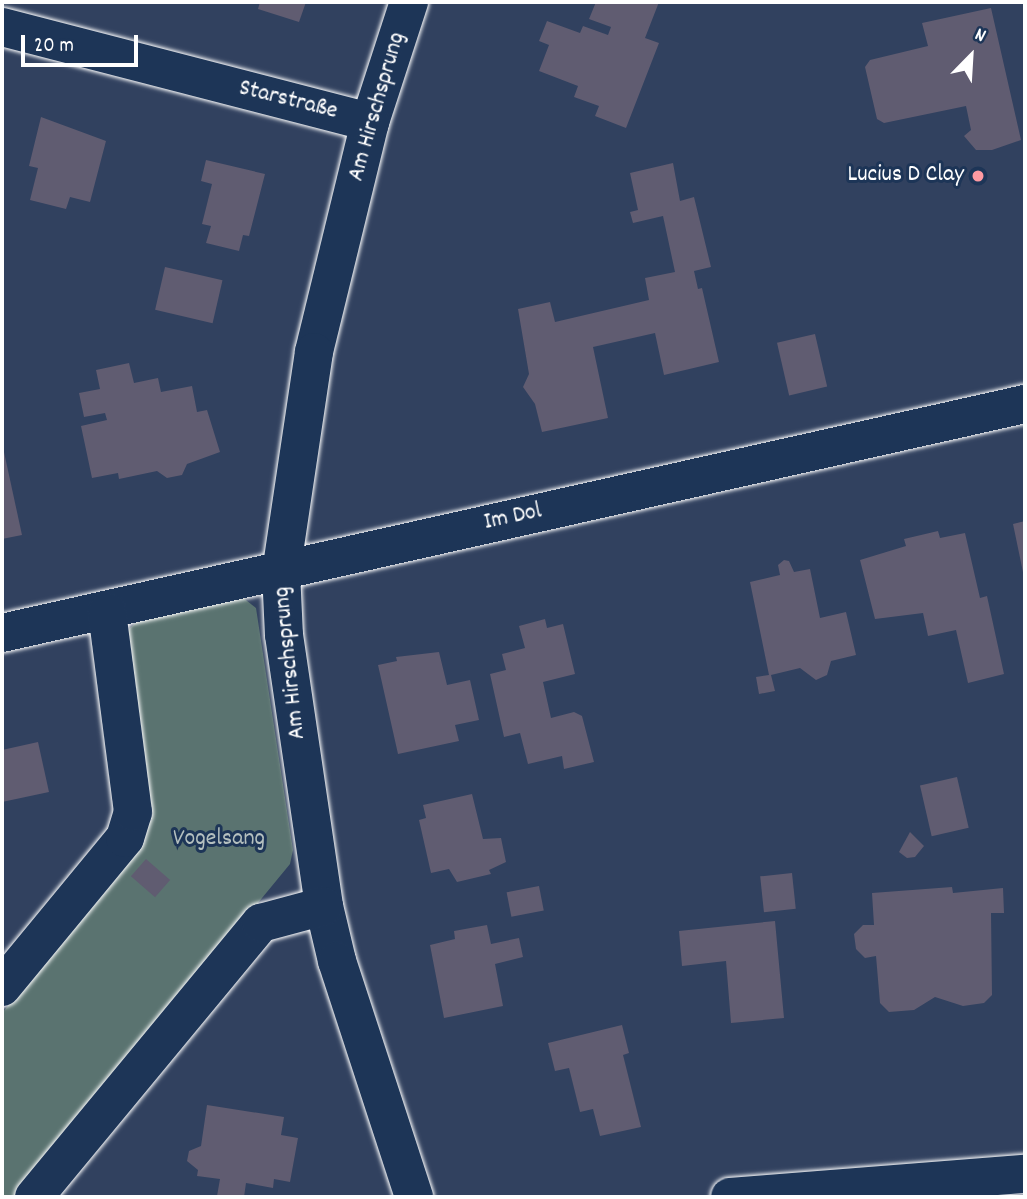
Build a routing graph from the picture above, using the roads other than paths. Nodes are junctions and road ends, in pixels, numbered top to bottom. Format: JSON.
{"nodes":[{"id":1,"x":409,"y":2,"type":"edge"},
{"id":2,"x":2,"y":27,"type":"edge"},
{"id":3,"x":370,"y":122,"type":"junction"},
{"id":4,"x":1025,"y":404,"type":"edge"},
{"id":5,"x":281,"y":572,"type":"junction"},
{"id":6,"x":107,"y":612,"type":"junction"},
{"id":7,"x":2,"y":634,"type":"edge"},
{"id":8,"x":324,"y":906,"type":"junction"},
{"id":9,"x":2,"y":988,"type":"edge"},
{"id":10,"x":1025,"y":1174,"type":"edge"},
{"id":11,"x":34,"y":1197,"type":"edge"},
{"id":12,"x":414,"y":1197,"type":"edge"},
{"id":13,"x":730,"y":1197,"type":"edge"}],
"edges":[{"from":1,"to":3,"type":"street","name":"Am Hirschsprung"},
{"from":2,"to":3,"type":"street","name":"Starstraße"},
{"from":3,"to":5,"type":"street","name":"Am Hirschsprung"},
{"from":4,"to":5,"type":"street","name":"Im Dol"},
{"from":5,"to":6,"type":"street","name":"Im Dol"},
{"from":5,"to":8,"type":"street","name":"Am Hirschsprung"},
{"from":6,"to":7,"type":"street","name":"Im Dol"},
{"from":6,"to":9,"type":"street"},
{"from":8,"to":11,"type":"street"},
{"from":8,"to":12,"type":"street","name":"Am Hirschsprung"},
{"from":10,"to":13,"type":"street"}]}
